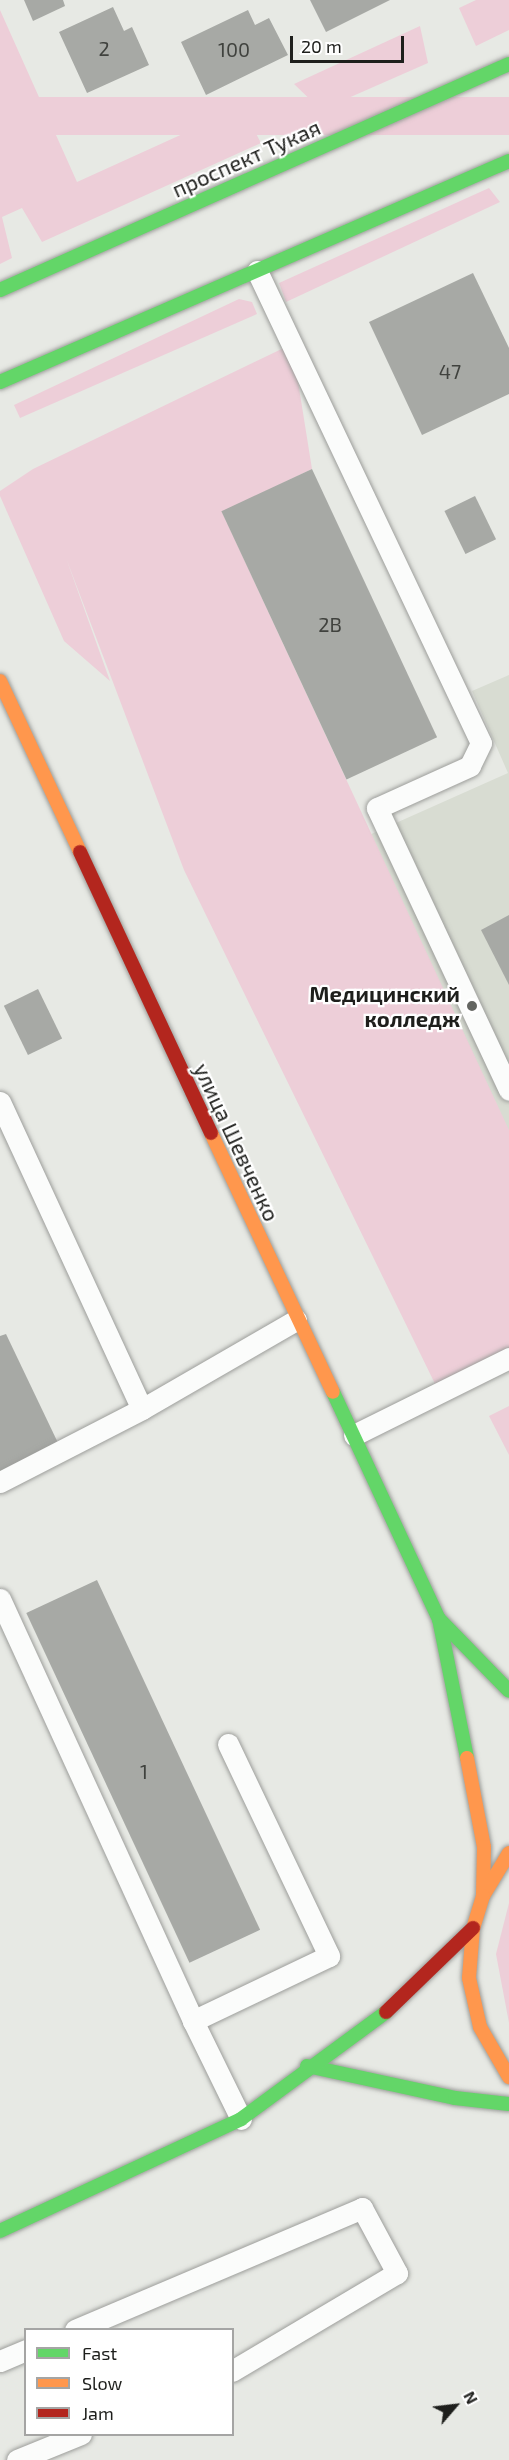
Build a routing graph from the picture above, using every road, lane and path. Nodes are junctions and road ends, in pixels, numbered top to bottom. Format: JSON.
{"nodes":[{"id":1,"x":509,"y":64,"type":"edge"},
{"id":2,"x":508,"y":163,"type":"edge"},
{"id":3,"x":257,"y":271,"type":"junction"},
{"id":4,"x":0,"y":290,"type":"edge"},
{"id":5,"x":0,"y":382,"type":"edge"},
{"id":6,"x":0,"y":681,"type":"edge"},
{"id":7,"x":509,"y":1090,"type":"edge"},
{"id":8,"x":0,"y":1102,"type":"edge"},
{"id":9,"x":296,"y":1320,"type":"junction"},
{"id":10,"x":509,"y":1358,"type":"edge"},
{"id":11,"x":142,"y":1409,"type":"junction"},
{"id":12,"x":354,"y":1435,"type":"junction"},
{"id":13,"x":0,"y":1482,"type":"edge"},
{"id":14,"x":0,"y":1599,"type":"edge"},
{"id":15,"x":439,"y":1619,"type":"junction"},
{"id":16,"x":509,"y":1691,"type":"edge"},
{"id":17,"x":228,"y":1744,"type":"dead end"},
{"id":18,"x":509,"y":1853,"type":"edge"},
{"id":19,"x":483,"y":1896,"type":"junction"},
{"id":20,"x":473,"y":1928,"type":"junction"},
{"id":21,"x":193,"y":2021,"type":"junction"},
{"id":22,"x":308,"y":2066,"type":"junction"},
{"id":23,"x":509,"y":2077,"type":"edge"},
{"id":24,"x":509,"y":2104,"type":"edge"},
{"id":25,"x":241,"y":2119,"type":"junction"},
{"id":26,"x":0,"y":2231,"type":"edge"},
{"id":27,"x":80,"y":2328,"type":"edge"},
{"id":28,"x":24,"y":2351,"type":"edge"},
{"id":29,"x":0,"y":2361,"type":"edge"},
{"id":30,"x":234,"y":2370,"type":"edge"},
{"id":31,"x":76,"y":2436,"type":"edge"},
{"id":32,"x":17,"y":2460,"type":"edge"}],
"edges":[{"from":1,"to":4,"type":"main road","name":"проспект Тукая"},
{"from":2,"to":3,"type":"main road"},
{"from":3,"to":5,"type":"main road"},
{"from":3,"to":7,"type":"lane"},
{"from":6,"to":9,"type":"main road","name":"улица Шевченко"},
{"from":8,"to":11,"type":"lane"},
{"from":9,"to":11,"type":"lane"},
{"from":9,"to":12,"type":"main road","name":"улица Шевченко"},
{"from":10,"to":12,"type":"lane"},
{"from":11,"to":13,"type":"lane"},
{"from":12,"to":15,"type":"main road","name":"улица Шевченко"},
{"from":14,"to":21,"type":"lane"},
{"from":15,"to":16,"type":"main road"},
{"from":15,"to":19,"type":"main road"},
{"from":17,"to":21,"type":"lane"},
{"from":18,"to":19,"type":"main road"},
{"from":19,"to":20,"type":"main road"},
{"from":20,"to":22,"type":"main road"},
{"from":20,"to":23,"type":"main road"},
{"from":21,"to":25,"type":"lane"},
{"from":22,"to":24,"type":"main road"},
{"from":22,"to":25,"type":"main road"},
{"from":25,"to":26,"type":"main road"},
{"from":27,"to":30,"type":"lane"},
{"from":28,"to":29,"type":"lane"},
{"from":31,"to":32,"type":"lane"}]}
